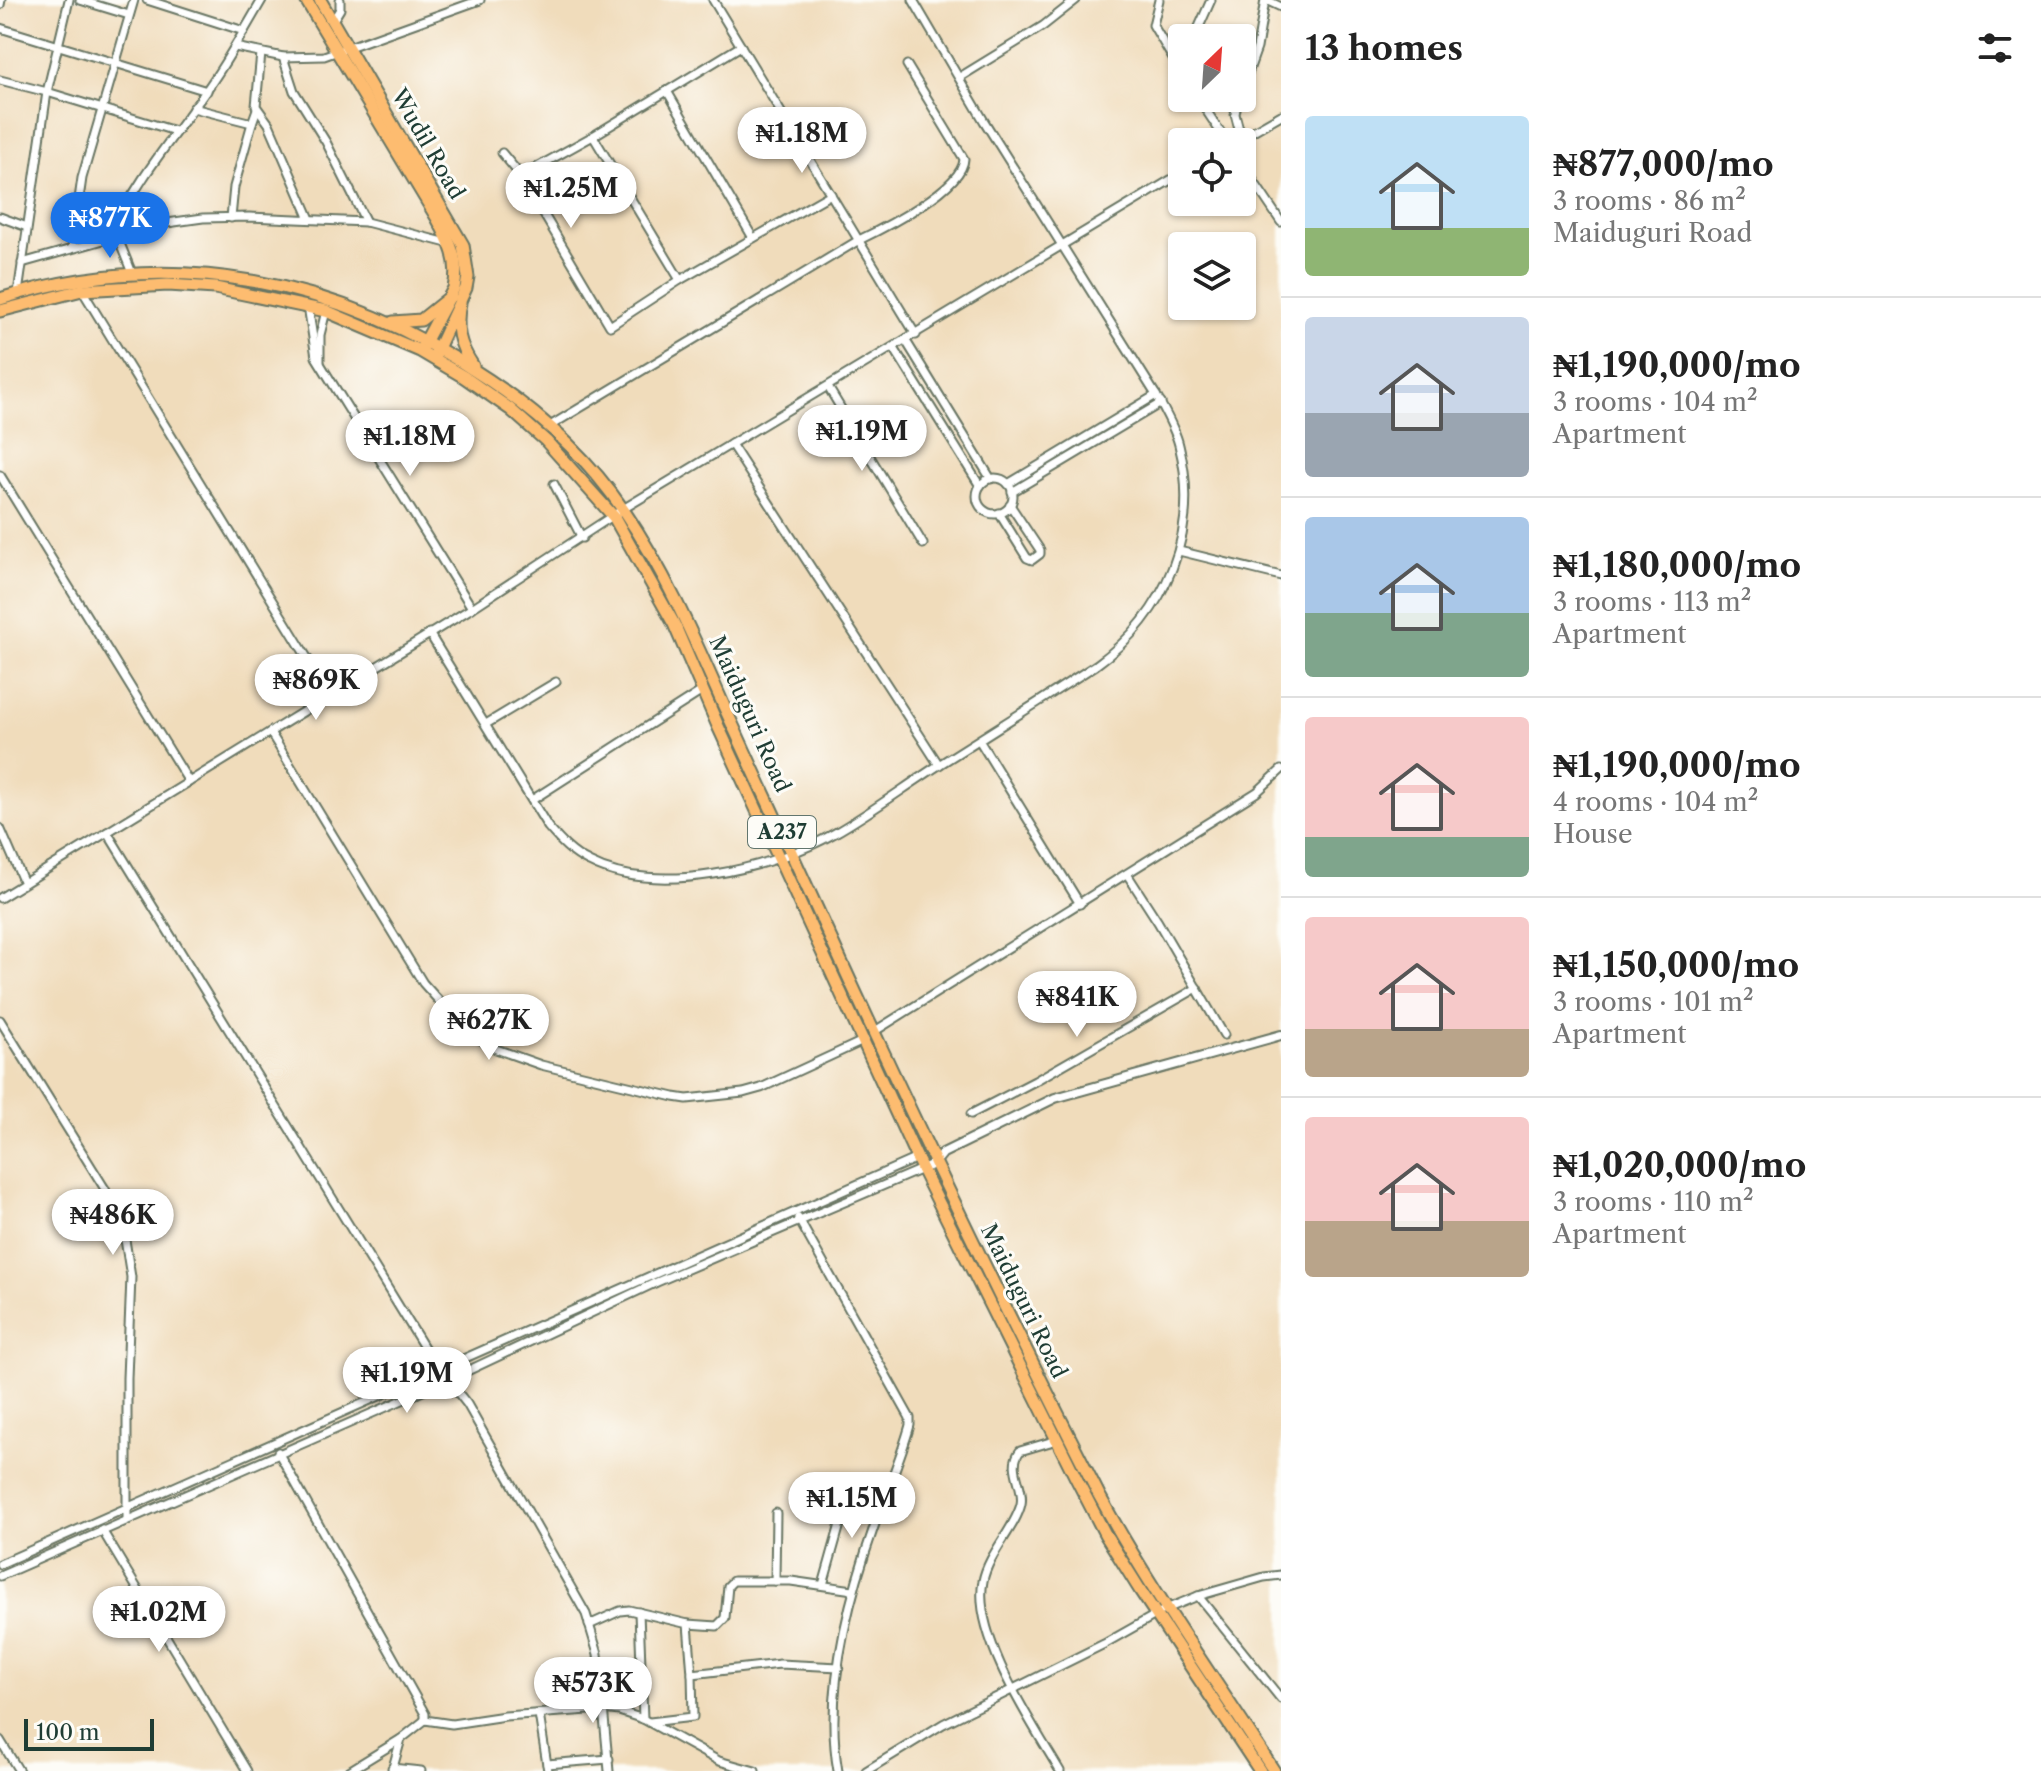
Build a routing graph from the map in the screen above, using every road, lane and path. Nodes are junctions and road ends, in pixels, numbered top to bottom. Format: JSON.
{"nodes":[{"id":1,"x":69,"y":0,"type":"edge"},
{"id":2,"x":80,"y":0,"type":"edge"},
{"id":3,"x":134,"y":0,"type":"edge"},
{"id":4,"x":147,"y":0,"type":"edge"},
{"id":5,"x":262,"y":0,"type":"edge"},
{"id":6,"x":306,"y":0,"type":"edge"},
{"id":7,"x":320,"y":0,"type":"edge"},
{"id":8,"x":340,"y":0,"type":"edge"},
{"id":9,"x":480,"y":0,"type":"edge"},
{"id":10,"x":713,"y":0,"type":"edge"},
{"id":11,"x":913,"y":0,"type":"edge"},
{"id":12,"x":1076,"y":0,"type":"edge"},
{"id":13,"x":1159,"y":0,"type":"edge"},
{"id":14,"x":1211,"y":0,"type":"edge"},
{"id":15,"x":1265,"y":0,"type":"edge"},
{"id":16,"x":1281,"y":7,"type":"edge"},
{"id":17,"x":129,"y":15,"type":"junction"},
{"id":18,"x":332,"y":22,"type":"junction"},
{"id":19,"x":1200,"y":24,"type":"edge"},
{"id":20,"x":0,"y":28,"type":"edge"},
{"id":21,"x":244,"y":31,"type":"junction"},
{"id":22,"x":60,"y":45,"type":"junction"},
{"id":23,"x":741,"y":46,"type":"junction"},
{"id":24,"x":235,"y":47,"type":"junction"},
{"id":25,"x":1168,"y":48,"type":"edge"},
{"id":26,"x":342,"y":50,"type":"junction"},
{"id":27,"x":1256,"y":51,"type":"edge"},
{"id":28,"x":261,"y":53,"type":"junction"},
{"id":29,"x":283,"y":57,"type":"junction"},
{"id":30,"x":116,"y":62,"type":"junction"},
{"id":31,"x":907,"y":65,"type":"dead end"},
{"id":32,"x":960,"y":77,"type":"junction"},
{"id":33,"x":0,"y":80,"type":"edge"},
{"id":34,"x":207,"y":91,"type":"junction"},
{"id":35,"x":667,"y":91,"type":"junction"},
{"id":36,"x":47,"y":92,"type":"junction"},
{"id":37,"x":193,"y":108,"type":"junction"},
{"id":38,"x":257,"y":109,"type":"junction"},
{"id":39,"x":103,"y":110,"type":"junction"},
{"id":40,"x":1281,"y":115,"type":"edge"},
{"id":41,"x":252,"y":123,"type":"junction"},
{"id":42,"x":1256,"y":129,"type":"edge"},
{"id":43,"x":175,"y":131,"type":"junction"},
{"id":44,"x":593,"y":136,"type":"junction"},
{"id":45,"x":502,"y":153,"type":"dead end"},
{"id":46,"x":521,"y":176,"type":"junction"},
{"id":47,"x":1168,"y":181,"type":"edge"},
{"id":48,"x":1256,"y":185,"type":"edge"},
{"id":49,"x":831,"y":194,"type":"junction"},
{"id":50,"x":442,"y":216,"type":"junction"},
{"id":51,"x":0,"y":217,"type":"edge"},
{"id":52,"x":231,"y":218,"type":"junction"},
{"id":53,"x":310,"y":219,"type":"junction"},
{"id":54,"x":366,"y":222,"type":"junction"},
{"id":55,"x":1281,"y":222,"type":"edge"},
{"id":56,"x":27,"y":227,"type":"junction"},
{"id":57,"x":114,"y":237,"type":"junction"},
{"id":58,"x":753,"y":238,"type":"junction"},
{"id":59,"x":859,"y":240,"type":"junction"},
{"id":60,"x":451,"y":244,"type":"junction"},
{"id":61,"x":1061,"y":244,"type":"junction"},
{"id":62,"x":72,"y":248,"type":"junction"},
{"id":63,"x":22,"y":263,"type":"junction"},
{"id":64,"x":132,"y":273,"type":"junction"},
{"id":65,"x":680,"y":280,"type":"junction"},
{"id":66,"x":82,"y":290,"type":"junction"},
{"id":67,"x":18,"y":293,"type":"junction"},
{"id":68,"x":0,"y":299,"type":"edge"},
{"id":69,"x":456,"y":300,"type":"junction"},
{"id":70,"x":308,"y":306,"type":"junction"},
{"id":71,"x":0,"y":311,"type":"edge"},
{"id":72,"x":326,"y":311,"type":"junction"},
{"id":73,"x":387,"y":321,"type":"junction"},
{"id":74,"x":916,"y":335,"type":"junction"},
{"id":75,"x":906,"y":341,"type":"junction"},
{"id":76,"x":423,"y":346,"type":"junction"},
{"id":77,"x":439,"y":347,"type":"junction"},
{"id":78,"x":894,"y":348,"type":"junction"},
{"id":79,"x":433,"y":359,"type":"junction"},
{"id":80,"x":321,"y":364,"type":"junction"},
{"id":81,"x":478,"y":373,"type":"junction"},
{"id":82,"x":828,"y":387,"type":"junction"},
{"id":83,"x":1156,"y":395,"type":"junction"},
{"id":84,"x":1161,"y":403,"type":"junction"},
{"id":85,"x":550,"y":426,"type":"junction"},
{"id":86,"x":1102,"y":432,"type":"junction"},
{"id":87,"x":962,"y":433,"type":"junction"},
{"id":88,"x":951,"y":440,"type":"junction"},
{"id":89,"x":731,"y":444,"type":"junction"},
{"id":90,"x":1028,"y":472,"type":"junction"},
{"id":91,"x":0,"y":475,"type":"edge"},
{"id":92,"x":991,"y":479,"type":"junction"},
{"id":93,"x":1033,"y":480,"type":"junction"},
{"id":94,"x":554,"y":484,"type":"dead end"},
{"id":95,"x":980,"y":486,"type":"junction"},
{"id":96,"x":1010,"y":488,"type":"junction"},
{"id":97,"x":1010,"y":505,"type":"junction"},
{"id":98,"x":619,"y":513,"type":"junction"},
{"id":99,"x":999,"y":513,"type":"junction"},
{"id":100,"x":582,"y":538,"type":"junction"},
{"id":101,"x":923,"y":544,"type":"dead end"},
{"id":102,"x":1179,"y":551,"type":"junction"},
{"id":103,"x":1281,"y":576,"type":"edge"},
{"id":104,"x":472,"y":608,"type":"junction"},
{"id":105,"x":429,"y":633,"type":"junction"},
{"id":106,"x":556,"y":682,"type":"dead end"},
{"id":107,"x":702,"y":691,"type":"junction"},
{"id":108,"x":330,"y":695,"type":"junction"},
{"id":109,"x":486,"y":724,"type":"junction"},
{"id":110,"x":270,"y":732,"type":"junction"},
{"id":111,"x":979,"y":740,"type":"junction"},
{"id":112,"x":939,"y":765,"type":"junction"},
{"id":113,"x":1281,"y":770,"type":"edge"},
{"id":114,"x":189,"y":782,"type":"junction"},
{"id":115,"x":532,"y":800,"type":"junction"},
{"id":116,"x":0,"y":828,"type":"edge"},
{"id":117,"x":107,"y":832,"type":"junction"},
{"id":118,"x":785,"y":856,"type":"junction"},
{"id":119,"x":1127,"y":874,"type":"junction"},
{"id":120,"x":24,"y":883,"type":"junction"},
{"id":121,"x":0,"y":898,"type":"edge"},
{"id":122,"x":1080,"y":904,"type":"junction"},
{"id":123,"x":1197,"y":988,"type":"junction"},
{"id":124,"x":0,"y":1020,"type":"edge"},
{"id":125,"x":875,"y":1031,"type":"junction"},
{"id":126,"x":1224,"y":1035,"type":"dead end"},
{"id":127,"x":1281,"y":1035,"type":"edge"},
{"id":128,"x":865,"y":1040,"type":"junction"},
{"id":129,"x":971,"y":1114,"type":"dead end"},
{"id":130,"x":926,"y":1161,"type":"junction"},
{"id":131,"x":798,"y":1216,"type":"junction"},
{"id":132,"x":438,"y":1370,"type":"junction"},
{"id":133,"x":448,"y":1380,"type":"junction"},
{"id":134,"x":1057,"y":1440,"type":"junction"},
{"id":135,"x":273,"y":1443,"type":"junction"},
{"id":136,"x":279,"y":1455,"type":"junction"},
{"id":137,"x":884,"y":1500,"type":"junction"},
{"id":138,"x":127,"y":1507,"type":"junction"},
{"id":139,"x":776,"y":1513,"type":"dead end"},
{"id":140,"x":127,"y":1520,"type":"junction"},
{"id":141,"x":98,"y":1521,"type":"junction"},
{"id":142,"x":104,"y":1532,"type":"junction"},
{"id":143,"x":0,"y":1564,"type":"edge"},
{"id":144,"x":1281,"y":1575,"type":"edge"},
{"id":145,"x":0,"y":1576,"type":"edge"},
{"id":146,"x":775,"y":1581,"type":"junction"},
{"id":147,"x":823,"y":1585,"type":"junction"},
{"id":148,"x":853,"y":1590,"type":"junction"},
{"id":149,"x":1198,"y":1596,"type":"junction"},
{"id":150,"x":639,"y":1612,"type":"junction"},
{"id":151,"x":1161,"y":1612,"type":"junction"},
{"id":152,"x":688,"y":1624,"type":"junction"},
{"id":153,"x":589,"y":1625,"type":"junction"},
{"id":154,"x":839,"y":1667,"type":"junction"},
{"id":155,"x":692,"y":1674,"type":"junction"},
{"id":156,"x":1012,"y":1688,"type":"junction"},
{"id":157,"x":1281,"y":1699,"type":"edge"},
{"id":158,"x":603,"y":1709,"type":"junction"},
{"id":159,"x":539,"y":1714,"type":"junction"},
{"id":160,"x":425,"y":1720,"type":"junction"},
{"id":161,"x":646,"y":1721,"type":"junction"},
{"id":162,"x":401,"y":1739,"type":"junction"},
{"id":163,"x":0,"y":1740,"type":"edge"},
{"id":164,"x":609,"y":1759,"type":"junction"},
{"id":165,"x":719,"y":1761,"type":"junction"},
{"id":166,"x":547,"y":1768,"type":"edge"},
{"id":167,"x":392,"y":1770,"type":"edge"},
{"id":168,"x":19,"y":1771,"type":"edge"},
{"id":169,"x":247,"y":1771,"type":"edge"},
{"id":170,"x":349,"y":1771,"type":"edge"},
{"id":171,"x":421,"y":1771,"type":"edge"},
{"id":172,"x":609,"y":1771,"type":"edge"},
{"id":173,"x":719,"y":1771,"type":"edge"},
{"id":174,"x":755,"y":1771,"type":"edge"},
{"id":175,"x":838,"y":1771,"type":"edge"},
{"id":176,"x":866,"y":1771,"type":"edge"},
{"id":177,"x":1060,"y":1771,"type":"edge"},
{"id":178,"x":1260,"y":1771,"type":"edge"},
{"id":179,"x":1274,"y":1771,"type":"edge"}],
"edges":[{"from":1,"to":22,"type":"street"},
{"from":2,"to":17,"type":"street"},
{"from":3,"to":17,"type":"street"},
{"from":4,"to":21,"type":"street"},
{"from":5,"to":21,"type":"street"},
{"from":6,"to":26,"type":"main road","name":"Wudil Road"},
{"from":7,"to":18,"type":"main road","name":"Wudil Road"},
{"from":8,"to":18,"type":"street"},
{"from":9,"to":26,"type":"street"},
{"from":10,"to":23,"type":"street"},
{"from":11,"to":32,"type":"street"},
{"from":12,"to":32,"type":"street"},
{"from":13,"to":25,"type":"street"},
{"from":14,"to":19,"type":"street"},
{"from":15,"to":16,"type":"street"},
{"from":15,"to":27,"type":"street"},
{"from":17,"to":30,"type":"street"},
{"from":18,"to":26,"type":"main road","name":"Wudil Road"},
{"from":20,"to":22,"type":"street"},
{"from":21,"to":24,"type":"street"},
{"from":22,"to":30,"type":"street"},
{"from":22,"to":36,"type":"street"},
{"from":23,"to":35,"type":"street"},
{"from":23,"to":49,"type":"street"},
{"from":24,"to":28,"type":"street"},
{"from":24,"to":34,"type":"street"},
{"from":26,"to":29,"type":"street"},
{"from":26,"to":50,"type":"main road","name":"Wudil Road"},
{"from":28,"to":29,"type":"street"},
{"from":28,"to":38,"type":"street"},
{"from":29,"to":54,"type":"street"},
{"from":30,"to":34,"type":"street"},
{"from":30,"to":39,"type":"street"},
{"from":31,"to":59,"type":"street"},
{"from":32,"to":61,"type":"street"},
{"from":33,"to":36,"type":"street"},
{"from":34,"to":37,"type":"street"},
{"from":35,"to":44,"type":"street"},
{"from":35,"to":58,"type":"street"},
{"from":36,"to":39,"type":"street"},
{"from":36,"to":56,"type":"street"},
{"from":37,"to":41,"type":"street"},
{"from":37,"to":43,"type":"street"},
{"from":38,"to":41,"type":"street"},
{"from":38,"to":53,"type":"street"},
{"from":39,"to":43,"type":"street"},
{"from":39,"to":62,"type":"street"},
{"from":40,"to":42,"type":"street"},
{"from":41,"to":52,"type":"street"},
{"from":43,"to":57,"type":"street"},
{"from":44,"to":46,"type":"street"},
{"from":44,"to":65,"type":"street"},
{"from":45,"to":46,"type":"street"},
{"from":46,"to":65,"type":"street"},
{"from":47,"to":61,"type":"street"},
{"from":48,"to":55,"type":"street"},
{"from":49,"to":58,"type":"street"},
{"from":49,"to":59,"type":"street"},
{"from":50,"to":60,"type":"main road","name":"Wudil Road"},
{"from":50,"to":69,"type":"main road","name":"Wudil Road"},
{"from":51,"to":56,"type":"street"},
{"from":52,"to":53,"type":"street"},
{"from":52,"to":57,"type":"street"},
{"from":53,"to":54,"type":"street"},
{"from":54,"to":60,"type":"street"},
{"from":56,"to":63,"type":"street"},
{"from":57,"to":62,"type":"street"},
{"from":57,"to":64,"type":"street"},
{"from":58,"to":65,"type":"street"},
{"from":59,"to":74,"type":"street"},
{"from":59,"to":85,"type":"street"},
{"from":60,"to":69,"type":"main road","name":"Wudil Road"},
{"from":61,"to":74,"type":"street"},
{"from":61,"to":83,"type":"street"},
{"from":62,"to":63,"type":"street"},
{"from":63,"to":67,"type":"street"},
{"from":64,"to":67,"type":"main road","name":"Maiduguri Road","number":"A237"},
{"from":64,"to":73,"type":"main road","name":"Maiduguri Road","number":"A237"},
{"from":66,"to":70,"type":"main road","name":"Maiduguri Road","number":"A237"},
{"from":66,"to":71,"type":"main road","name":"Maiduguri Road","number":"A237"},
{"from":66,"to":108,"type":"street"},
{"from":67,"to":68,"type":"main road","name":"Maiduguri Road","number":"A237"},
{"from":69,"to":73,"type":"main road"},
{"from":69,"to":76,"type":"main road","name":"Wudil Road"},
{"from":69,"to":77,"type":"main road","name":"Wudil Road"},
{"from":69,"to":81,"type":"main road"},
{"from":70,"to":72,"type":"main road","name":"Maiduguri Road","number":"A237"},
{"from":70,"to":80,"type":"street"},
{"from":72,"to":76,"type":"main road","name":"Maiduguri Road","number":"A237"},
{"from":72,"to":80,"type":"street"},
{"from":73,"to":76,"type":"main road","name":"Maiduguri Road","number":"A237"},
{"from":74,"to":75,"type":"street"},
{"from":75,"to":78,"type":"street"},
{"from":75,"to":87,"type":"street"},
{"from":76,"to":77,"type":"main road","name":"Maiduguri Road","number":"A237"},
{"from":76,"to":79,"type":"main road","name":"Maiduguri Road","number":"A237"},
{"from":77,"to":79,"type":"main road","name":"Wudil Road"},
{"from":77,"to":81,"type":"main road","name":"Maiduguri Road","number":"A237"},
{"from":78,"to":82,"type":"street"},
{"from":78,"to":88,"type":"street"},
{"from":79,"to":98,"type":"main road","name":"Maiduguri Road","number":"A237"},
{"from":80,"to":104,"type":"street"},
{"from":81,"to":85,"type":"main road","name":"Maiduguri Road","number":"A237"},
{"from":82,"to":89,"type":"street"},
{"from":82,"to":101,"type":"street"},
{"from":83,"to":84,"type":"street"},
{"from":83,"to":86,"type":"street"},
{"from":84,"to":86,"type":"street"},
{"from":84,"to":102,"type":"street"},
{"from":85,"to":98,"type":"main road","name":"Maiduguri Road","number":"A237"},
{"from":86,"to":90,"type":"street"},
{"from":86,"to":93,"type":"street"},
{"from":87,"to":88,"type":"street"},
{"from":87,"to":92,"type":"street"},
{"from":88,"to":95,"type":"street"},
{"from":89,"to":98,"type":"street"},
{"from":89,"to":112,"type":"street"},
{"from":90,"to":93,"type":"street"},
{"from":90,"to":96,"type":"street"},
{"from":91,"to":114,"type":"street"},
{"from":92,"to":95,"type":"street"},
{"from":92,"to":96,"type":"street"},
{"from":93,"to":96,"type":"street"},
{"from":94,"to":100,"type":"street"},
{"from":95,"to":99,"type":"street"},
{"from":96,"to":97,"type":"street"},
{"from":97,"to":99,"type":"street"},
{"from":97,"to":99,"type":"street"},
{"from":98,"to":100,"type":"street"},
{"from":98,"to":107,"type":"main road","name":"Maiduguri Road","number":"A237"},
{"from":98,"to":118,"type":"main road","name":"Maiduguri Road","number":"A237"},
{"from":100,"to":104,"type":"street"},
{"from":102,"to":103,"type":"street"},
{"from":102,"to":111,"type":"street"},
{"from":104,"to":105,"type":"street"},
{"from":105,"to":108,"type":"street"},
{"from":105,"to":109,"type":"street"},
{"from":106,"to":109,"type":"street"},
{"from":107,"to":115,"type":"street"},
{"from":107,"to":118,"type":"main road","name":"Maiduguri Road","number":"A237"},
{"from":108,"to":110,"type":"street"},
{"from":109,"to":115,"type":"street"},
{"from":110,"to":114,"type":"street"},
{"from":110,"to":128,"type":"street"},
{"from":111,"to":112,"type":"street"},
{"from":111,"to":122,"type":"street"},
{"from":112,"to":118,"type":"street"},
{"from":113,"to":119,"type":"street"},
{"from":114,"to":117,"type":"street"},
{"from":115,"to":118,"type":"street"},
{"from":116,"to":120,"type":"street"},
{"from":117,"to":120,"type":"street"},
{"from":117,"to":132,"type":"street"},
{"from":118,"to":125,"type":"main road","name":"Maiduguri Road","number":"A237"},
{"from":118,"to":128,"type":"main road","name":"Maiduguri Road","number":"A237"},
{"from":119,"to":122,"type":"street"},
{"from":119,"to":123,"type":"street"},
{"from":120,"to":121,"type":"street"},
{"from":122,"to":125,"type":"street"},
{"from":123,"to":126,"type":"street"},
{"from":123,"to":129,"type":"street"},
{"from":124,"to":138,"type":"street"},
{"from":125,"to":130,"type":"main road","name":"Maiduguri Road","number":"A237"},
{"from":127,"to":130,"type":"street"},
{"from":128,"to":130,"type":"main road","name":"Maiduguri Road","number":"A237"},
{"from":130,"to":131,"type":"street"},
{"from":130,"to":134,"type":"main road","name":"Maiduguri Road","number":"A237"},
{"from":130,"to":151,"type":"main road","name":"Maiduguri Road","number":"A237"},
{"from":131,"to":132,"type":"street"},
{"from":131,"to":133,"type":"street"},
{"from":131,"to":137,"type":"street"},
{"from":132,"to":135,"type":"street"},
{"from":133,"to":136,"type":"street"},
{"from":133,"to":153,"type":"street"},
{"from":134,"to":151,"type":"main road","name":"Maiduguri Road","number":"A237"},
{"from":134,"to":156,"type":"street"},
{"from":135,"to":136,"type":"street"},
{"from":135,"to":138,"type":"street"},
{"from":136,"to":140,"type":"street"},
{"from":136,"to":160,"type":"street"},
{"from":137,"to":147,"type":"street"},
{"from":137,"to":148,"type":"street"},
{"from":138,"to":140,"type":"street"},
{"from":138,"to":141,"type":"street"},
{"from":139,"to":146,"type":"street"},
{"from":140,"to":142,"type":"street"},
{"from":141,"to":142,"type":"street"},
{"from":141,"to":143,"type":"street"},
{"from":142,"to":145,"type":"street"},
{"from":142,"to":169,"type":"street"},
{"from":144,"to":149,"type":"street"},
{"from":146,"to":147,"type":"street"},
{"from":146,"to":152,"type":"street"},
{"from":147,"to":148,"type":"street"},
{"from":148,"to":154,"type":"street"},
{"from":149,"to":151,"type":"street"},
{"from":149,"to":157,"type":"street"},
{"from":150,"to":152,"type":"street"},
{"from":150,"to":153,"type":"street"},
{"from":150,"to":161,"type":"street"},
{"from":151,"to":156,"type":"street"},
{"from":151,"to":178,"type":"main road","name":"Maiduguri Road","number":"A237"},
{"from":151,"to":179,"type":"main road","name":"Maiduguri Road","number":"A237"},
{"from":152,"to":155,"type":"street"},
{"from":153,"to":158,"type":"street"},
{"from":154,"to":155,"type":"street"},
{"from":154,"to":175,"type":"street"},
{"from":155,"to":161,"type":"street"},
{"from":156,"to":176,"type":"street"},
{"from":156,"to":177,"type":"street"},
{"from":158,"to":159,"type":"street"},
{"from":158,"to":161,"type":"street"},
{"from":158,"to":164,"type":"street"},
{"from":159,"to":160,"type":"street"},
{"from":159,"to":166,"type":"street"},
{"from":160,"to":162,"type":"street"},
{"from":161,"to":165,"type":"street"},
{"from":162,"to":167,"type":"street"},
{"from":162,"to":170,"type":"street"},
{"from":163,"to":168,"type":"street"},
{"from":164,"to":166,"type":"street"},
{"from":164,"to":172,"type":"street"},
{"from":165,"to":173,"type":"street"},
{"from":165,"to":174,"type":"street"},
{"from":167,"to":171,"type":"street"}]}
